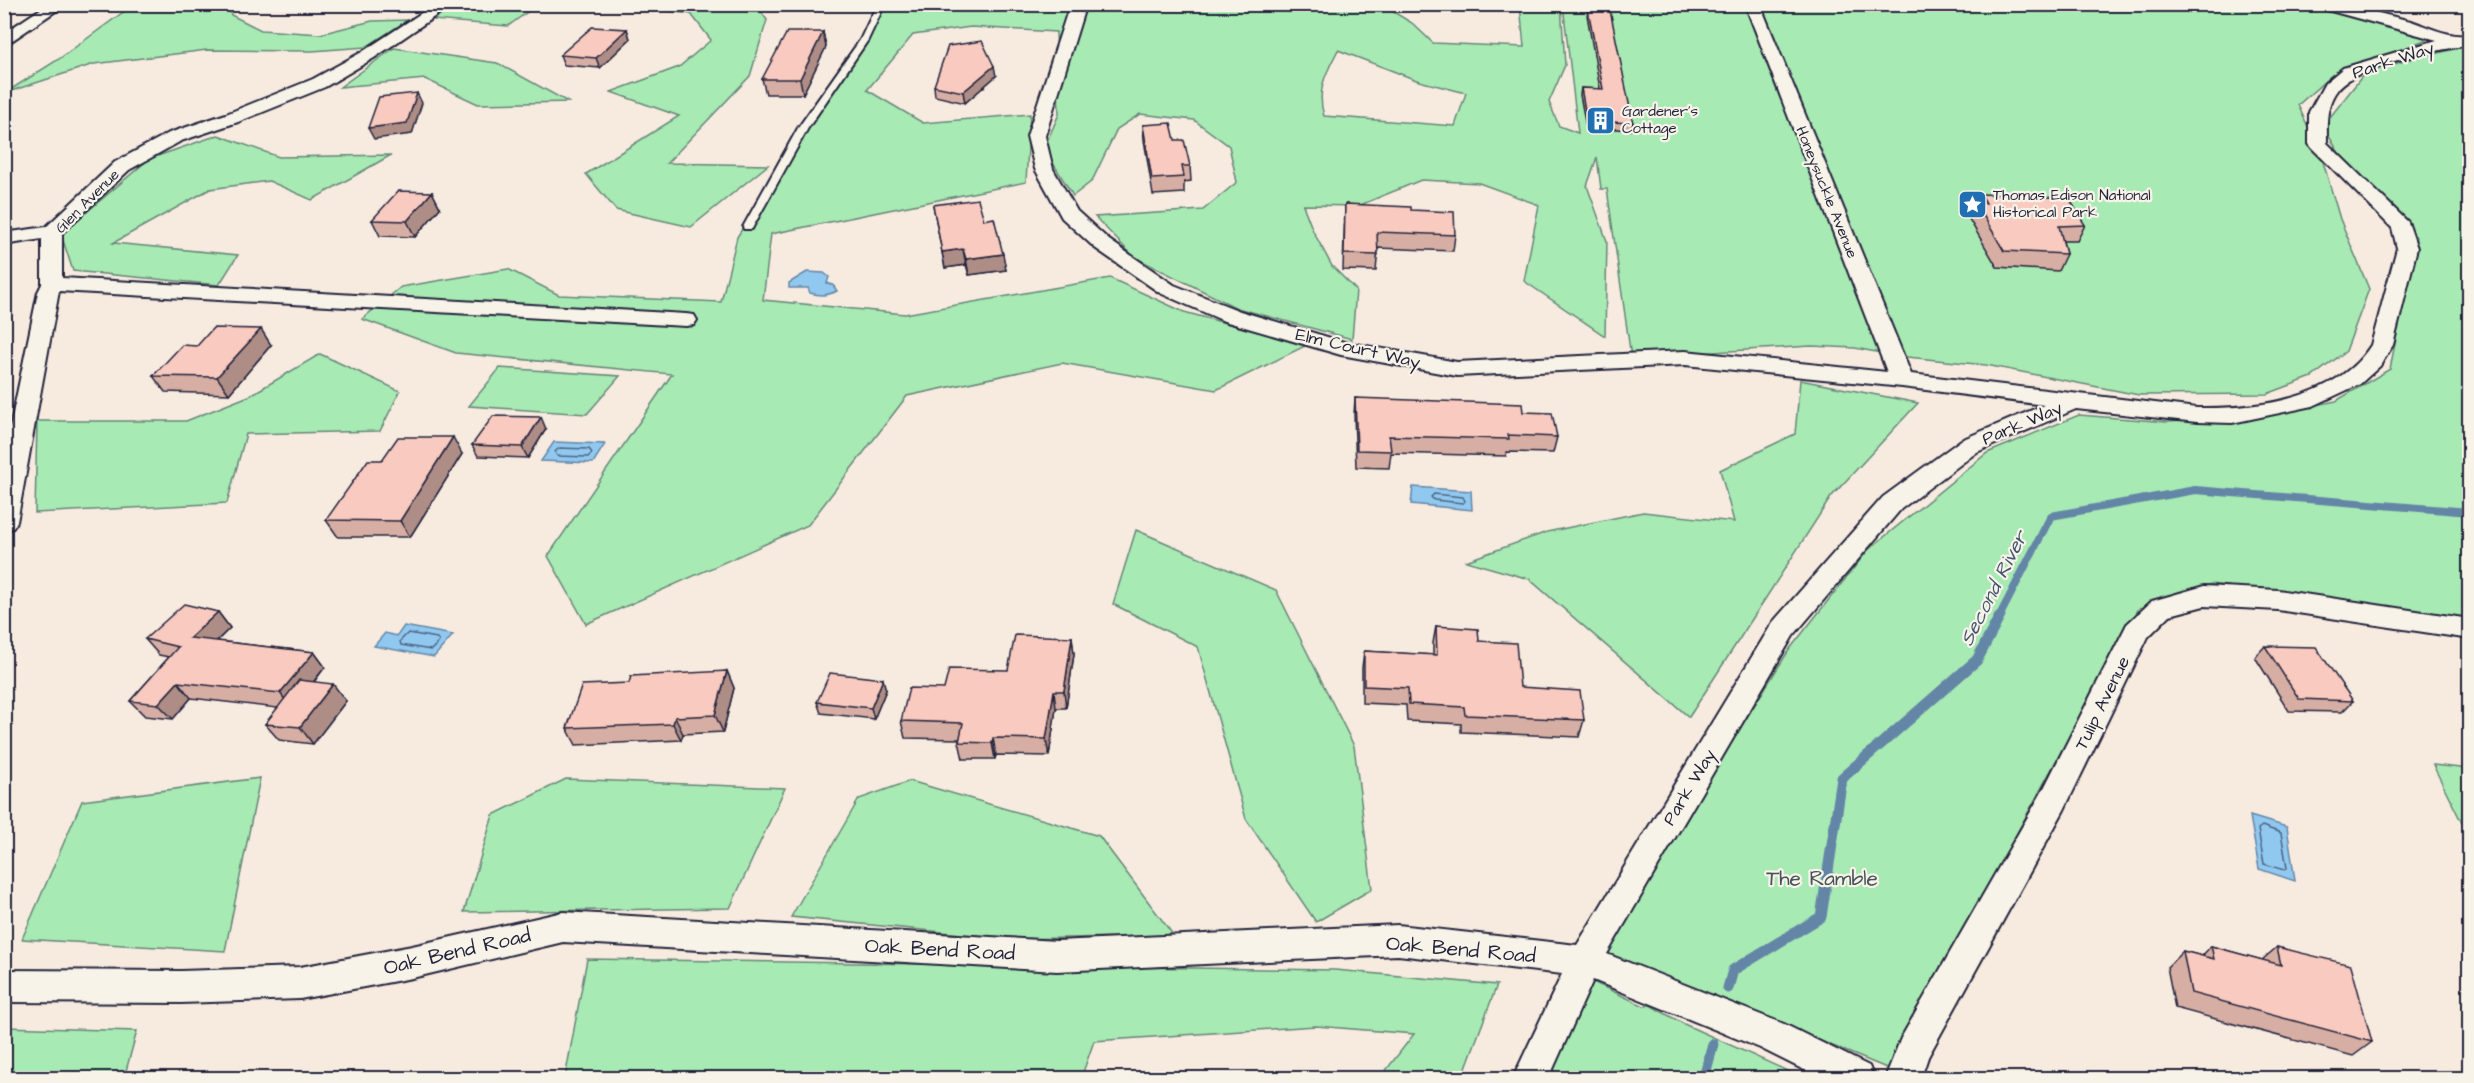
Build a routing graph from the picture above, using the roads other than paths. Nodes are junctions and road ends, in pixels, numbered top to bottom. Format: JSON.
{"nodes":[{"id":1,"x":59,"y":4,"type":"edge"},
{"id":2,"x":446,"y":4,"type":"edge"},
{"id":3,"x":881,"y":4,"type":"edge"},
{"id":4,"x":1078,"y":4,"type":"edge"},
{"id":5,"x":1752,"y":4,"type":"edge"},
{"id":6,"x":2321,"y":4,"type":"edge"},
{"id":7,"x":4,"y":41,"type":"edge"},
{"id":8,"x":2468,"y":41,"type":"edge"},
{"id":9,"x":748,"y":227,"type":"dead end"},
{"id":10,"x":52,"y":232,"type":"junction"},
{"id":11,"x":4,"y":239,"type":"edge"},
{"id":12,"x":52,"y":284,"type":"junction"},
{"id":13,"x":686,"y":320,"type":"dead end"},
{"id":14,"x":1902,"y":380,"type":"junction"},
{"id":15,"x":2073,"y":401,"type":"junction"},
{"id":16,"x":4,"y":522,"type":"edge"},
{"id":17,"x":2469,"y":629,"type":"edge"},
{"id":18,"x":1585,"y":961,"type":"junction"},
{"id":19,"x":4,"y":986,"type":"edge"},
{"id":20,"x":1531,"y":1078,"type":"edge"},
{"id":21,"x":1856,"y":1078,"type":"edge"},
{"id":22,"x":1903,"y":1078,"type":"edge"}],
"edges":[{"from":1,"to":7,"type":"street"},
{"from":2,"to":10,"type":"street","name":"Glen Avenue"},
{"from":3,"to":9,"type":"lane"},
{"from":4,"to":14,"type":"street","name":"Elm Court Way"},
{"from":5,"to":14,"type":"street","name":"Honeysuckle Avenue"},
{"from":6,"to":8,"type":"street"},
{"from":8,"to":15,"type":"street","name":"Park Way"},
{"from":10,"to":11,"type":"street"},
{"from":10,"to":12,"type":"street","name":"Glen Avenue"},
{"from":12,"to":13,"type":"street"},
{"from":12,"to":16,"type":"street","name":"Glen Avenue"},
{"from":14,"to":15,"type":"street","name":"Elm Court Way"},
{"from":15,"to":18,"type":"street","name":"Park Way"},
{"from":17,"to":22,"type":"street","name":"Tulip Avenue"},
{"from":18,"to":19,"type":"street","name":"Oak Bend Road"},
{"from":18,"to":20,"type":"street","name":"Park Way"},
{"from":18,"to":21,"type":"street","name":"Oak Bend Road"}]}
